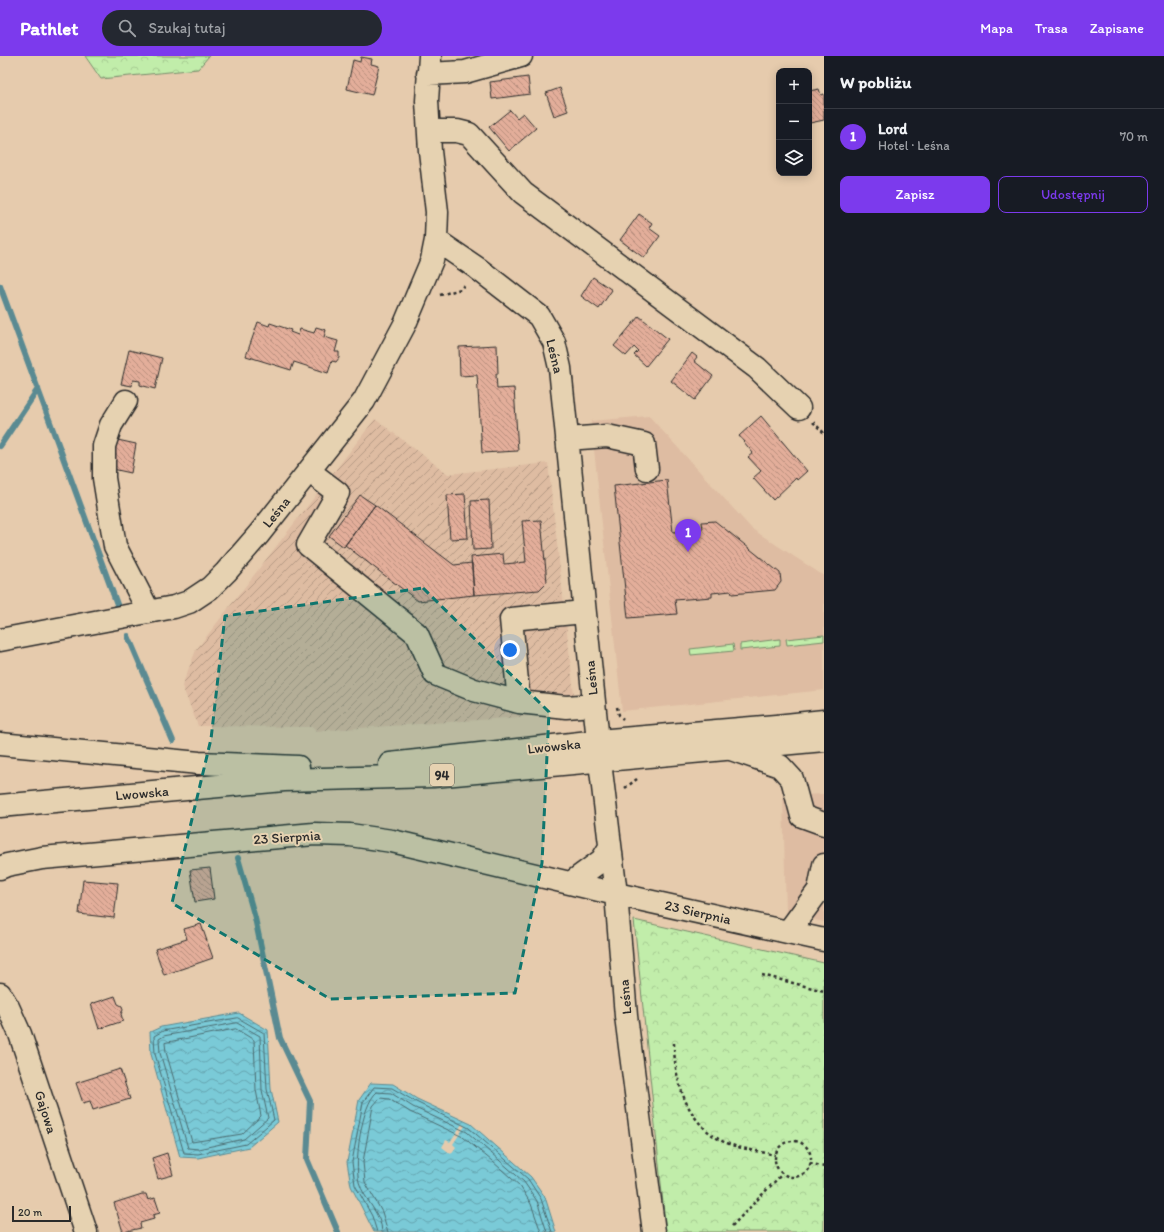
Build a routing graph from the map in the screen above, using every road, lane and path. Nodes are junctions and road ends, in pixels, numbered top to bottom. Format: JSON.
{"nodes":[{"id":1,"x":520,"y":56,"type":"edge"},
{"id":2,"x":429,"y":65,"type":"edge"},
{"id":3,"x":428,"y":131,"type":"junction"},
{"id":4,"x":436,"y":240,"type":"junction"},
{"id":5,"x":126,"y":401,"type":"dead end"},
{"id":6,"x":799,"y":408,"type":"dead end"},
{"id":7,"x":567,"y":439,"type":"junction"},
{"id":8,"x":647,"y":468,"type":"dead end"},
{"id":9,"x":310,"y":471,"type":"junction"},
{"id":10,"x":149,"y":612,"type":"junction"},
{"id":11,"x":584,"y":612,"type":"junction"},
{"id":12,"x":0,"y":640,"type":"edge"},
{"id":13,"x":519,"y":702,"type":"junction"},
{"id":14,"x":617,"y":703,"type":"dead end"},
{"id":15,"x":594,"y":704,"type":"junction"},
{"id":16,"x":824,"y":721,"type":"edge"},
{"id":17,"x":824,"y":740,"type":"edge"},
{"id":18,"x":0,"y":744,"type":"edge"},
{"id":19,"x":639,"y":748,"type":"junction"},
{"id":20,"x":731,"y":749,"type":"junction"},
{"id":21,"x":599,"y":751,"type":"junction"},
{"id":22,"x":358,"y":767,"type":"junction"},
{"id":23,"x":284,"y":780,"type":"junction"},
{"id":24,"x":626,"y":795,"type":"dead end"},
{"id":25,"x":0,"y":806,"type":"edge"},
{"id":26,"x":824,"y":824,"type":"edge"},
{"id":27,"x":610,"y":847,"type":"junction"},
{"id":28,"x":824,"y":865,"type":"edge"},
{"id":29,"x":0,"y":868,"type":"edge"},
{"id":30,"x":572,"y":882,"type":"junction"},
{"id":31,"x":616,"y":894,"type":"junction"},
{"id":32,"x":788,"y":932,"type":"junction"},
{"id":33,"x":824,"y":940,"type":"edge"},
{"id":34,"x":762,"y":975,"type":"dead end"},
{"id":35,"x":824,"y":991,"type":"edge"},
{"id":36,"x":0,"y":994,"type":"edge"},
{"id":37,"x":674,"y":1043,"type":"dead end"},
{"id":38,"x":775,"y":1155,"type":"junction"},
{"id":39,"x":810,"y":1164,"type":"junction"},
{"id":40,"x":824,"y":1167,"type":"edge"},
{"id":41,"x":782,"y":1174,"type":"junction"},
{"id":42,"x":732,"y":1226,"type":"dead end"},
{"id":43,"x":86,"y":1232,"type":"edge"},
{"id":44,"x":654,"y":1232,"type":"edge"}],
"edges":[{"from":1,"to":2,"type":"street"},
{"from":2,"to":3,"type":"street","name":"Leśna"},
{"from":3,"to":4,"type":"street","name":"Leśna"},
{"from":3,"to":6,"type":"street"},
{"from":4,"to":7,"type":"street","name":"Leśna"},
{"from":4,"to":9,"type":"street","name":"Leśna"},
{"from":5,"to":10,"type":"street"},
{"from":7,"to":8,"type":"street"},
{"from":7,"to":11,"type":"street","name":"Leśna"},
{"from":9,"to":10,"type":"street","name":"Leśna"},
{"from":9,"to":13,"type":"street"},
{"from":10,"to":12,"type":"street","name":"Leśna"},
{"from":11,"to":13,"type":"street"},
{"from":11,"to":15,"type":"street","name":"Leśna"},
{"from":13,"to":15,"type":"street"},
{"from":14,"to":19,"type":"path"},
{"from":15,"to":21,"type":"street","name":"Leśna"},
{"from":16,"to":19,"type":"street","name":"Lwowska","number":"94"},
{"from":17,"to":20,"type":"street","name":"Lwowska","number":"94"},
{"from":18,"to":22,"type":"street"},
{"from":19,"to":20,"type":"street","name":"Lwowska","number":"94"},
{"from":19,"to":21,"type":"street","name":"Lwowska","number":"94"},
{"from":19,"to":24,"type":"path"},
{"from":20,"to":26,"type":"street"},
{"from":21,"to":22,"type":"street","name":"Lwowska","number":"94"},
{"from":21,"to":23,"type":"street","name":"Lwowska","number":"94"},
{"from":21,"to":27,"type":"street","name":"Leśna"},
{"from":22,"to":23,"type":"street","name":"Lwowska","number":"94"},
{"from":23,"to":25,"type":"street","name":"Lwowska","number":"94"},
{"from":27,"to":30,"type":"street"},
{"from":27,"to":31,"type":"street","name":"Leśna"},
{"from":28,"to":32,"type":"street"},
{"from":29,"to":30,"type":"street","name":"23 Sierpnia"},
{"from":30,"to":31,"type":"street","name":"23 Sierpnia"},
{"from":31,"to":32,"type":"street","name":"23 Sierpnia"},
{"from":31,"to":44,"type":"street","name":"Leśna"},
{"from":32,"to":33,"type":"street","name":"23 Sierpnia"},
{"from":34,"to":35,"type":"path"},
{"from":36,"to":43,"type":"street","name":"Gajowa"},
{"from":37,"to":38,"type":"path"},
{"from":38,"to":39,"type":"path"},
{"from":38,"to":41,"type":"path"},
{"from":39,"to":40,"type":"path"},
{"from":39,"to":41,"type":"path"},
{"from":41,"to":42,"type":"path"}]}
